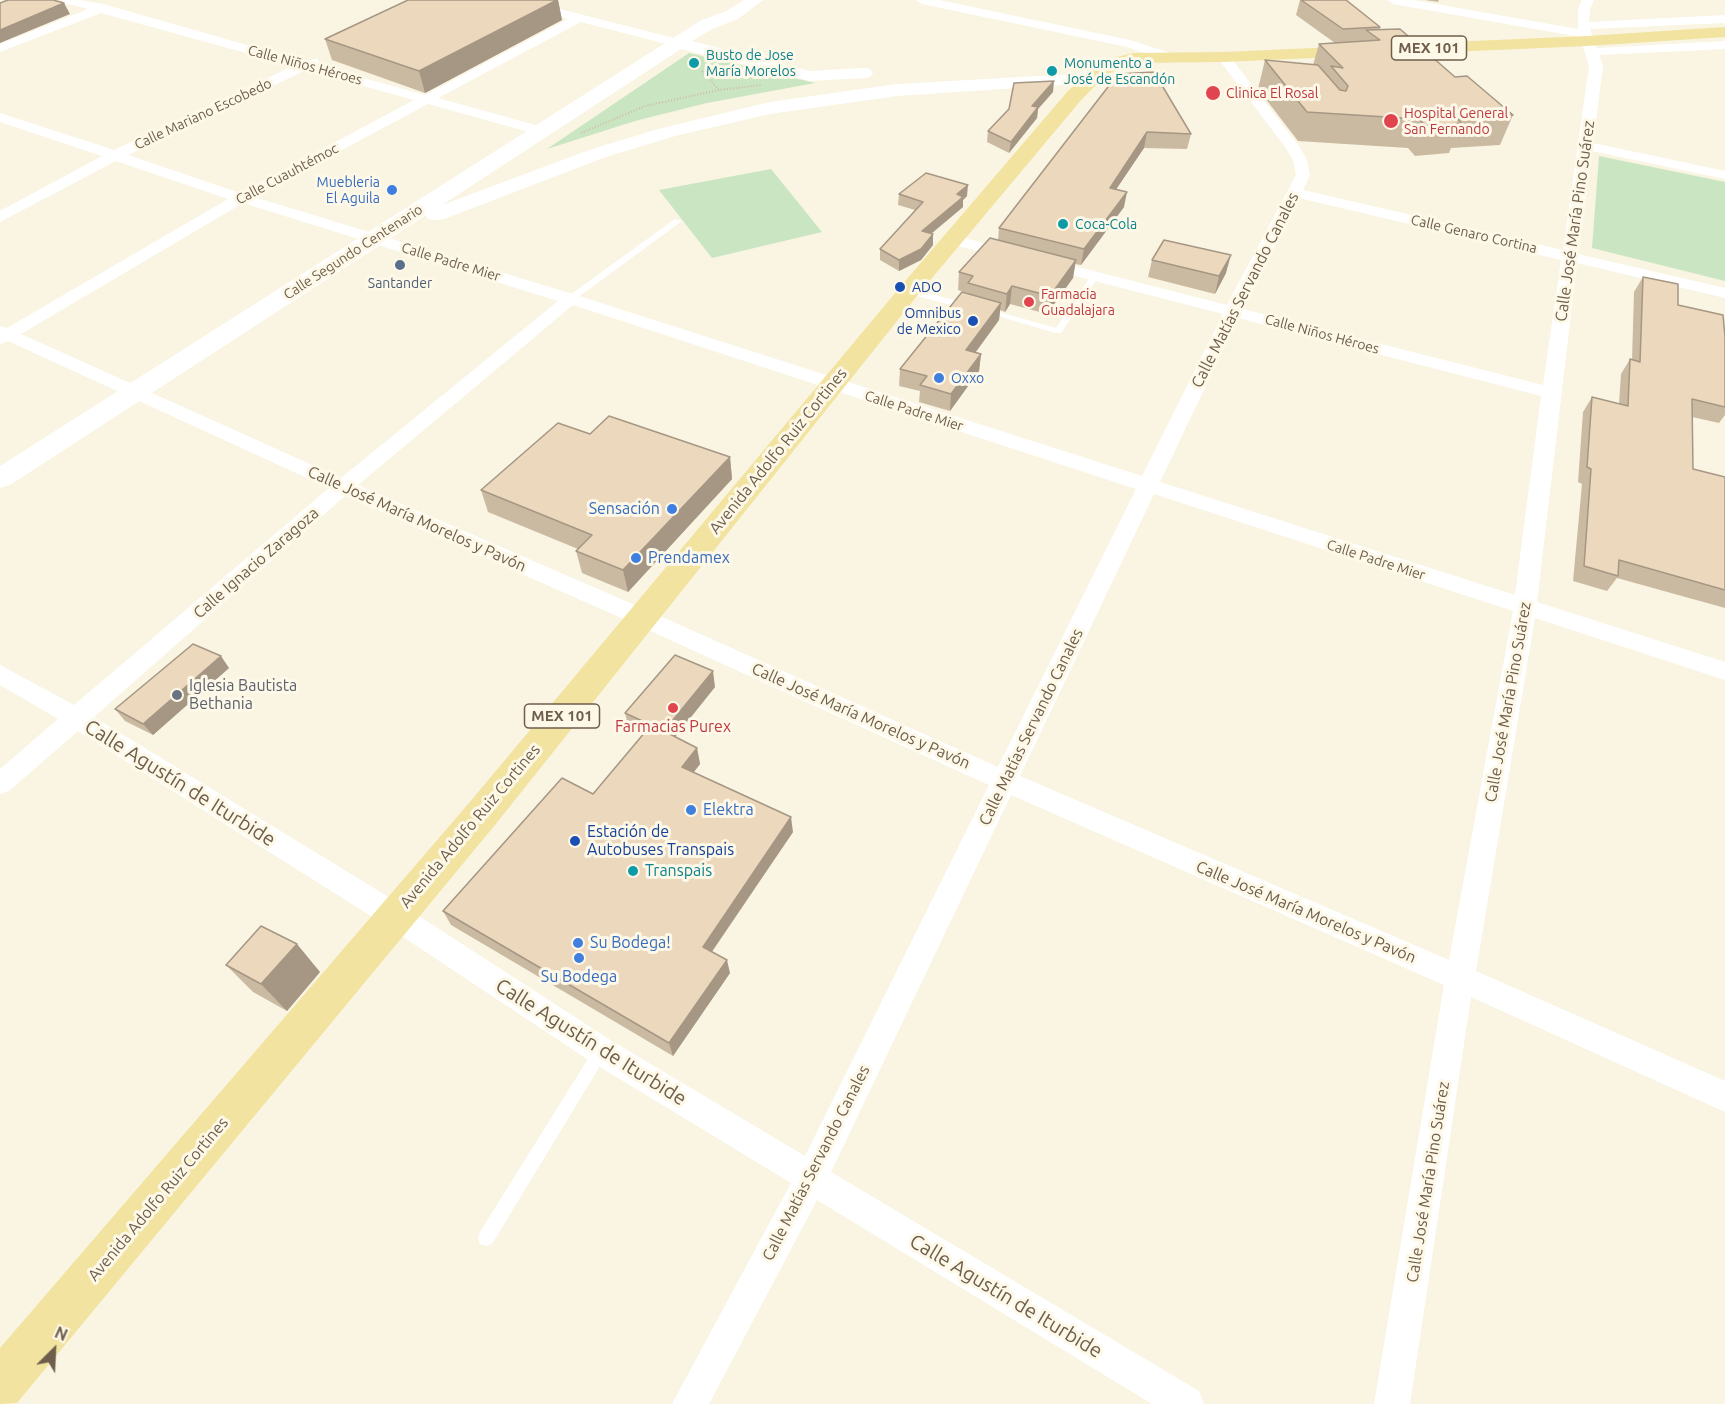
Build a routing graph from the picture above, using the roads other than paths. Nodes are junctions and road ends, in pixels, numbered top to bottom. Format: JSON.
{"nodes":[{"id":1,"x":68,"y":0,"type":"edge"},
{"id":2,"x":122,"y":0,"type":"edge"},
{"id":3,"x":510,"y":0,"type":"edge"},
{"id":4,"x":736,"y":0,"type":"edge"},
{"id":5,"x":755,"y":0,"type":"edge"},
{"id":6,"x":922,"y":0,"type":"edge"},
{"id":7,"x":1393,"y":0,"type":"edge"},
{"id":8,"x":1588,"y":0,"type":"edge"},
{"id":9,"x":1018,"y":6,"type":"dead end"},
{"id":10,"x":100,"y":9,"type":"junction"},
{"id":11,"x":1005,"y":17,"type":"junction"},
{"id":12,"x":579,"y":18,"type":"junction"},
{"id":13,"x":1725,"y":19,"type":"edge"},
{"id":14,"x":706,"y":25,"type":"junction"},
{"id":15,"x":1725,"y":32,"type":"edge"},
{"id":16,"x":1587,"y":38,"type":"junction"},
{"id":17,"x":678,"y":43,"type":"junction"},
{"id":18,"x":1725,"y":45,"type":"edge"},
{"id":19,"x":0,"y":48,"type":"edge"},
{"id":20,"x":326,"y":55,"type":"edge"},
{"id":21,"x":1166,"y":56,"type":"junction"},
{"id":22,"x":1223,"y":57,"type":"junction"},
{"id":23,"x":305,"y":65,"type":"junction"},
{"id":24,"x":876,"y":72,"type":"dead end"},
{"id":25,"x":1077,"y":78,"type":"junction"},
{"id":26,"x":427,"y":99,"type":"junction"},
{"id":27,"x":716,"y":114,"type":"junction"},
{"id":28,"x":0,"y":117,"type":"edge"},
{"id":29,"x":541,"y":131,"type":"junction"},
{"id":30,"x":1586,"y":146,"type":"junction"},
{"id":31,"x":114,"y":156,"type":"junction"},
{"id":32,"x":538,"y":160,"type":"junction"},
{"id":33,"x":1725,"y":175,"type":"edge"},
{"id":34,"x":1294,"y":192,"type":"junction"},
{"id":35,"x":241,"y":198,"type":"junction"},
{"id":36,"x":431,"y":201,"type":"junction"},
{"id":37,"x":0,"y":217,"type":"edge"},
{"id":38,"x":678,"y":221,"type":"dead end"},
{"id":39,"x":373,"y":238,"type":"junction"},
{"id":40,"x":953,"y":240,"type":"junction"},
{"id":41,"x":1571,"y":256,"type":"junction"},
{"id":42,"x":1095,"y":276,"type":"junction"},
{"id":43,"x":909,"y":291,"type":"junction"},
{"id":44,"x":1725,"y":293,"type":"edge"},
{"id":45,"x":570,"y":299,"type":"junction"},
{"id":46,"x":1233,"y":311,"type":"junction"},
{"id":47,"x":3,"y":335,"type":"edge"},
{"id":48,"x":831,"y":384,"type":"junction"},
{"id":49,"x":134,"y":392,"type":"junction"},
{"id":50,"x":1551,"y":393,"type":"junction"},
{"id":51,"x":0,"y":479,"type":"edge"},
{"id":52,"x":343,"y":487,"type":"junction"},
{"id":53,"x":1148,"y":487,"type":"junction"},
{"id":54,"x":1525,"y":608,"type":"junction"},
{"id":55,"x":643,"y":618,"type":"junction"},
{"id":56,"x":1725,"y":671,"type":"edge"},
{"id":57,"x":0,"y":674,"type":"edge"},
{"id":58,"x":78,"y":719,"type":"junction"},
{"id":59,"x":1005,"y":781,"type":"junction"},
{"id":60,"x":0,"y":784,"type":"edge"},
{"id":61,"x":395,"y":916,"type":"junction"},
{"id":62,"x":1461,"y":978,"type":"junction"},
{"id":63,"x":601,"y":1051,"type":"junction"},
{"id":64,"x":1725,"y":1097,"type":"edge"},
{"id":65,"x":811,"y":1178,"type":"junction"},
{"id":66,"x":486,"y":1238,"type":"dead end"},
{"id":67,"x":0,"y":1386,"type":"edge"},
{"id":68,"x":690,"y":1404,"type":"edge"},
{"id":69,"x":1186,"y":1404,"type":"edge"},
{"id":70,"x":1392,"y":1404,"type":"edge"}],
"edges":[{"from":1,"to":10,"type":"street","name":"Calle Niños Héroes"},
{"from":2,"to":10,"type":"street"},
{"from":3,"to":12,"type":"street"},
{"from":4,"to":14,"type":"street","name":"Calle Segundo Centenario"},
{"from":5,"to":14,"type":"street","name":"Calle Segundo Centenario"},
{"from":6,"to":11,"type":"street"},
{"from":7,"to":16,"type":"street"},
{"from":8,"to":16,"type":"street","name":"Calle José María Pino Suárez"},
{"from":9,"to":11,"type":"street"},
{"from":10,"to":19,"type":"street"},
{"from":10,"to":23,"type":"street","name":"Calle Niños Héroes"},
{"from":11,"to":21,"type":"street"},
{"from":12,"to":17,"type":"street"},
{"from":12,"to":26,"type":"street","name":"Calle Cuauhtémoc"},
{"from":13,"to":16,"type":"street"},
{"from":14,"to":17,"type":"street","name":"Calle Segundo Centenario"},
{"from":15,"to":16,"type":"main road","number":"MEX 101"},
{"from":16,"to":18,"type":"street"},
{"from":16,"to":22,"type":"main road","number":"MEX 101"},
{"from":16,"to":30,"type":"street","name":"Calle José María Pino Suárez"},
{"from":17,"to":24,"type":"street"},
{"from":17,"to":29,"type":"street","name":"Calle Segundo Centenario"},
{"from":20,"to":23,"type":"street","name":"Calle Mariano Escobedo"},
{"from":21,"to":22,"type":"main road","number":"MEX 101"},
{"from":21,"to":25,"type":"main road","name":"Avenida Adolfo Ruiz Cortines","number":"MEX 101"},
{"from":22,"to":34,"type":"street","name":"Calle Matías Servando Canales"},
{"from":23,"to":26,"type":"street","name":"Calle Niños Héroes"},
{"from":23,"to":31,"type":"street","name":"Calle Mariano Escobedo"},
{"from":25,"to":27,"type":"street"},
{"from":25,"to":40,"type":"main road","name":"Avenida Adolfo Ruiz Cortines","number":"MEX 101"},
{"from":26,"to":29,"type":"street","name":"Calle Niños Héroes"},
{"from":26,"to":35,"type":"street","name":"Calle Cuauhtémoc"},
{"from":27,"to":32,"type":"street"},
{"from":27,"to":39,"type":"street"},
{"from":28,"to":31,"type":"street","name":"Calle Padre Mier"},
{"from":29,"to":32,"type":"street"},
{"from":29,"to":36,"type":"street","name":"Calle Segundo Centenario"},
{"from":30,"to":33,"type":"street"},
{"from":30,"to":41,"type":"street","name":"Calle José María Pino Suárez"},
{"from":31,"to":35,"type":"street","name":"Calle Padre Mier"},
{"from":31,"to":37,"type":"street","name":"Calle Mariano Escobedo"},
{"from":32,"to":36,"type":"street"},
{"from":34,"to":41,"type":"street","name":"Calle Genaro Cortina"},
{"from":34,"to":46,"type":"street","name":"Calle Matías Servando Canales"},
{"from":35,"to":39,"type":"street","name":"Calle Padre Mier"},
{"from":35,"to":47,"type":"street","name":"Calle Cuauhtémoc"},
{"from":36,"to":39,"type":"street","name":"Calle Segundo Centenario"},
{"from":38,"to":45,"type":"lane"},
{"from":39,"to":45,"type":"street","name":"Calle Padre Mier"},
{"from":39,"to":49,"type":"street","name":"Calle Segundo Centenario"},
{"from":40,"to":42,"type":"street","name":"Calle Niños Héroes"},
{"from":40,"to":43,"type":"main road","name":"Avenida Adolfo Ruiz Cortines","number":"MEX 101"},
{"from":41,"to":44,"type":"street","name":"Calle Genaro Cortina"},
{"from":41,"to":50,"type":"street","name":"Calle José María Pino Suárez"},
{"from":42,"to":43,"type":"lane"},
{"from":42,"to":46,"type":"street","name":"Calle Niños Héroes"},
{"from":43,"to":48,"type":"main road","name":"Avenida Adolfo Ruiz Cortines","number":"MEX 101"},
{"from":45,"to":48,"type":"street","name":"Calle Padre Mier"},
{"from":45,"to":52,"type":"street","name":"Calle Ignacio Zaragoza"},
{"from":46,"to":50,"type":"street","name":"Calle Niños Héroes"},
{"from":46,"to":53,"type":"street","name":"Calle Matías Servando Canales"},
{"from":47,"to":49,"type":"street","name":"Calle José María Morelos y Pavón"},
{"from":48,"to":53,"type":"street","name":"Calle Padre Mier"},
{"from":48,"to":55,"type":"main road","name":"Avenida Adolfo Ruiz Cortines","number":"MEX 101"},
{"from":49,"to":51,"type":"street","name":"Calle Segundo Centenario"},
{"from":49,"to":52,"type":"street","name":"Calle José María Morelos y Pavón"},
{"from":50,"to":54,"type":"street","name":"Calle José María Pino Suárez"},
{"from":52,"to":55,"type":"street","name":"Calle José María Morelos y Pavón"},
{"from":52,"to":58,"type":"street","name":"Calle Ignacio Zaragoza"},
{"from":53,"to":54,"type":"street","name":"Calle Padre Mier"},
{"from":53,"to":59,"type":"street","name":"Calle Matías Servando Canales"},
{"from":54,"to":56,"type":"street","name":"Calle Padre Mier"},
{"from":54,"to":62,"type":"street","name":"Calle José María Pino Suárez"},
{"from":55,"to":59,"type":"street","name":"Calle José María Morelos y Pavón"},
{"from":55,"to":61,"type":"main road","name":"Avenida Adolfo Ruiz Cortines","number":"MEX 101"},
{"from":57,"to":58,"type":"street","name":"Calle Agustín de Iturbide"},
{"from":58,"to":60,"type":"street","name":"Calle Ignacio Zaragoza"},
{"from":58,"to":61,"type":"street","name":"Calle Agustín de Iturbide"},
{"from":59,"to":62,"type":"street","name":"Calle José María Morelos y Pavón"},
{"from":59,"to":65,"type":"street","name":"Calle Matías Servando Canales"},
{"from":61,"to":63,"type":"street","name":"Calle Agustín de Iturbide"},
{"from":61,"to":67,"type":"main road","name":"Avenida Adolfo Ruiz Cortines","number":"MEX 101"},
{"from":62,"to":64,"type":"street","name":"Calle José María Morelos y Pavón"},
{"from":62,"to":70,"type":"street","name":"Calle José María Pino Suárez"},
{"from":63,"to":65,"type":"street","name":"Calle Agustín de Iturbide"},
{"from":63,"to":66,"type":"lane"},
{"from":65,"to":68,"type":"street","name":"Calle Matías Servando Canales"},
{"from":65,"to":69,"type":"street","name":"Calle Agustín de Iturbide"}]}
